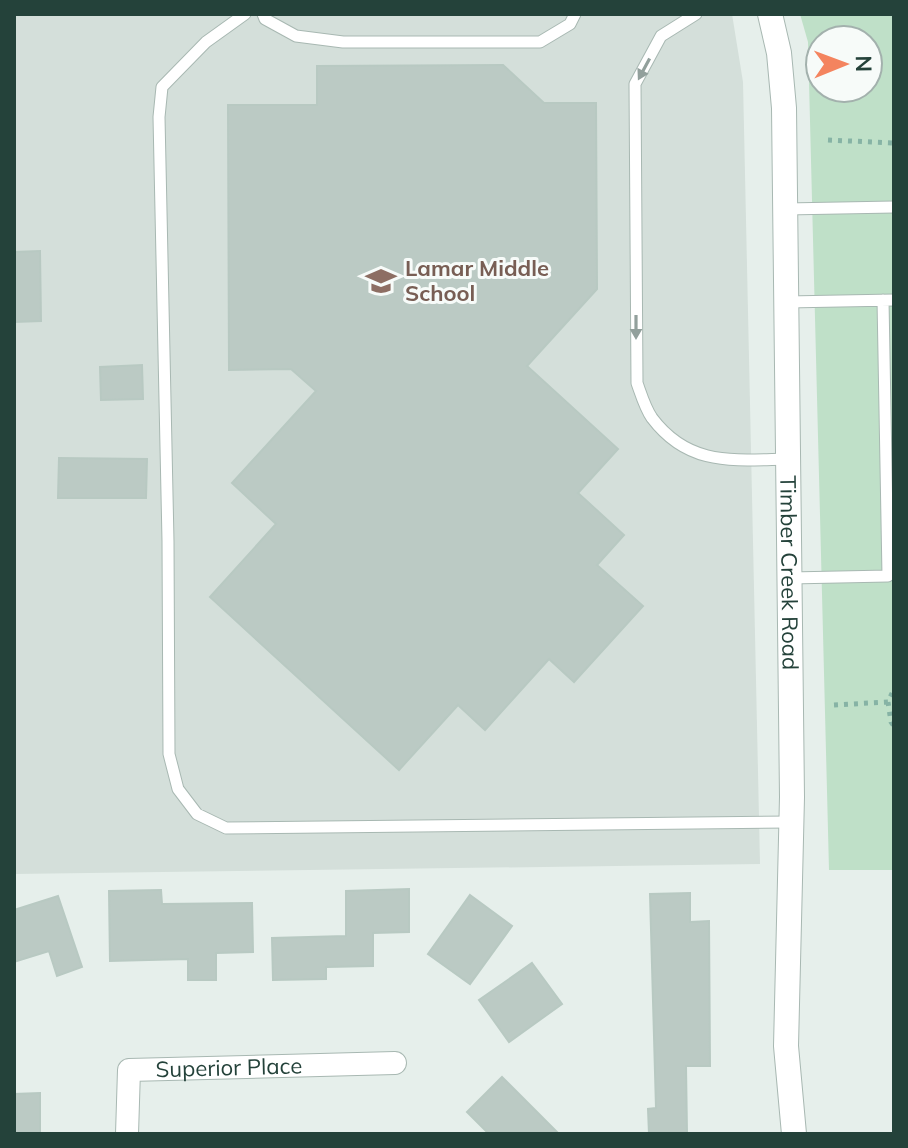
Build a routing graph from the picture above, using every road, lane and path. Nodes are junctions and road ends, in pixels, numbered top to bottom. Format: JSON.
{"nodes":[{"id":1,"x":245,"y":14,"type":"edge"},
{"id":2,"x":263,"y":14,"type":"edge"},
{"id":3,"x":575,"y":14,"type":"edge"},
{"id":4,"x":696,"y":14,"type":"edge"},
{"id":5,"x":770,"y":14,"type":"edge"},
{"id":6,"x":828,"y":140,"type":"dead end"},
{"id":7,"x":894,"y":143,"type":"edge"},
{"id":8,"x":894,"y":207,"type":"edge"},
{"id":9,"x":786,"y":209,"type":"junction"},
{"id":10,"x":888,"y":300,"type":"edge"},
{"id":11,"x":787,"y":302,"type":"junction"},
{"id":12,"x":788,"y":459,"type":"junction"},
{"id":13,"x":790,"y":578,"type":"junction"},
{"id":14,"x":894,"y":689,"type":"edge"},
{"id":15,"x":888,"y":702,"type":"junction"},
{"id":16,"x":834,"y":705,"type":"dead end"},
{"id":17,"x":894,"y":726,"type":"edge"},
{"id":18,"x":791,"y":822,"type":"junction"},
{"id":19,"x":395,"y":1063,"type":"dead end"},
{"id":20,"x":127,"y":1134,"type":"edge"},
{"id":21,"x":794,"y":1134,"type":"edge"}],
"edges":[{"from":1,"to":18,"type":"lane"},
{"from":2,"to":3,"type":"lane"},
{"from":4,"to":12,"type":"lane","one_way":true},
{"from":5,"to":9,"type":"street","name":"Timber Creek Road"},
{"from":6,"to":7,"type":"path"},
{"from":8,"to":9,"type":"lane"},
{"from":9,"to":11,"type":"street","name":"Timber Creek Road"},
{"from":10,"to":11,"type":"lane"},
{"from":10,"to":13,"type":"lane"},
{"from":11,"to":12,"type":"street","name":"Timber Creek Road"},
{"from":12,"to":13,"type":"street","name":"Timber Creek Road"},
{"from":13,"to":18,"type":"street","name":"Timber Creek Road"},
{"from":14,"to":15,"type":"path"},
{"from":15,"to":16,"type":"path"},
{"from":15,"to":17,"type":"path"},
{"from":18,"to":21,"type":"street","name":"Timber Creek Road"},
{"from":19,"to":20,"type":"street","name":"Superior Place"}]}
